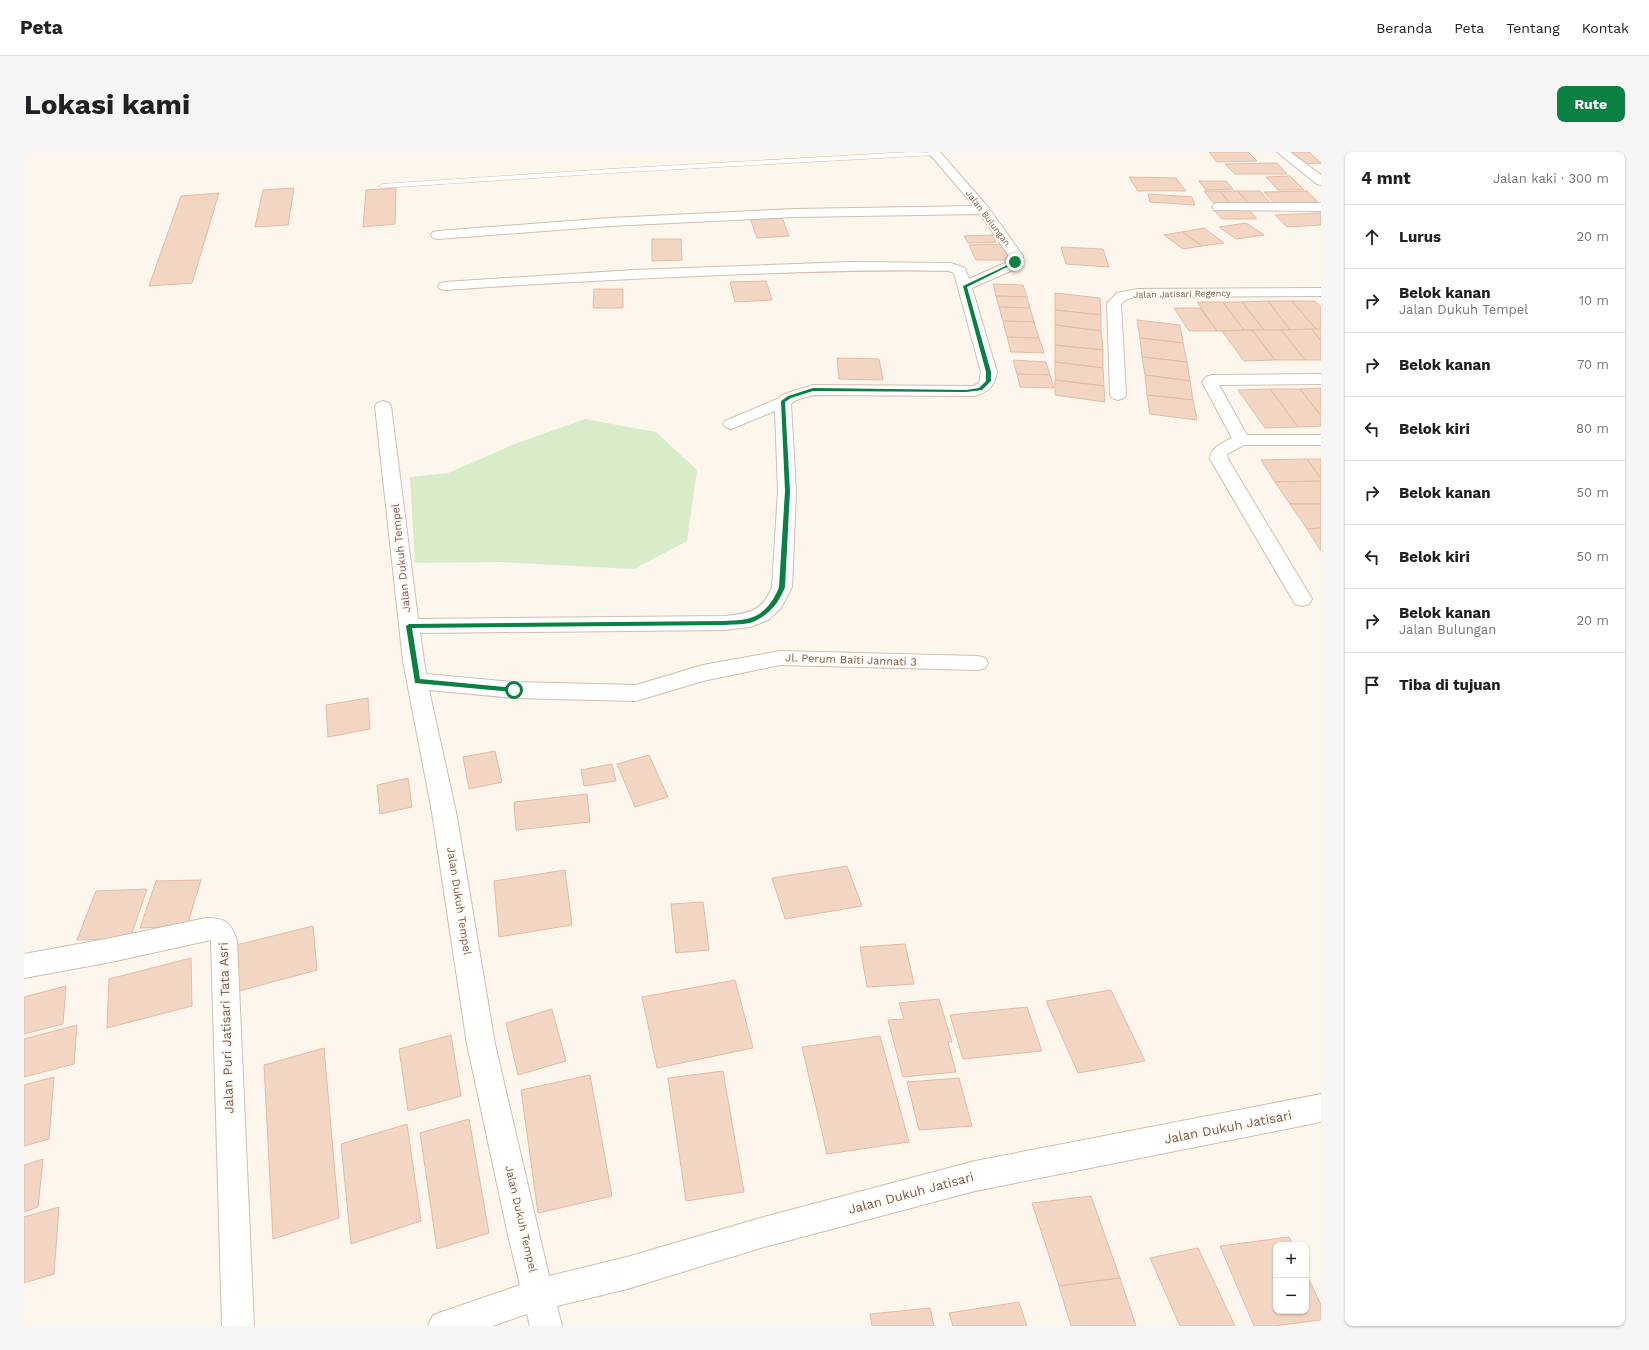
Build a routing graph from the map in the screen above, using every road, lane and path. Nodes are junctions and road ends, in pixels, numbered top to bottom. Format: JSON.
{"nodes":[{"id":1,"x":934,"y":152,"type":"edge"},
{"id":2,"x":1283,"y":152,"type":"edge"},
{"id":3,"x":1321,"y":181,"type":"edge"},
{"id":4,"x":382,"y":186,"type":"dead end"},
{"id":5,"x":1218,"y":207,"type":"dead end"},
{"id":6,"x":1321,"y":207,"type":"edge"},
{"id":7,"x":984,"y":210,"type":"junction"},
{"id":8,"x":438,"y":234,"type":"dead end"},
{"id":9,"x":445,"y":286,"type":"dead end"},
{"id":10,"x":965,"y":286,"type":"junction"},
{"id":11,"x":1321,"y":292,"type":"edge"},
{"id":12,"x":1321,"y":379,"type":"edge"},
{"id":13,"x":1118,"y":395,"type":"dead end"},
{"id":14,"x":783,"y":402,"type":"junction"},
{"id":15,"x":383,"y":406,"type":"dead end"},
{"id":16,"x":731,"y":424,"type":"dead end"},
{"id":17,"x":1242,"y":440,"type":"junction"},
{"id":18,"x":1321,"y":440,"type":"edge"},
{"id":19,"x":1302,"y":599,"type":"dead end"},
{"id":20,"x":409,"y":626,"type":"junction"},
{"id":21,"x":978,"y":663,"type":"dead end"},
{"id":22,"x":418,"y":682,"type":"junction"},
{"id":23,"x":24,"y":966,"type":"edge"},
{"id":24,"x":1321,"y":1108,"type":"edge"},
{"id":25,"x":539,"y":1294,"type":"junction"},
{"id":26,"x":238,"y":1326,"type":"edge"},
{"id":27,"x":444,"y":1326,"type":"edge"},
{"id":28,"x":546,"y":1326,"type":"edge"}],
"edges":[{"from":1,"to":4,"type":"lane"},
{"from":1,"to":7,"type":"street","name":"Jalan Bulungan"},
{"from":2,"to":3,"type":"street"},
{"from":5,"to":6,"type":"street"},
{"from":7,"to":8,"type":"street"},
{"from":7,"to":10,"type":"street","name":"Jalan Bulungan"},
{"from":9,"to":10,"type":"street"},
{"from":10,"to":14,"type":"street"},
{"from":11,"to":13,"type":"street","name":"Jalan Jatisari Regency"},
{"from":12,"to":17,"type":"street"},
{"from":14,"to":16,"type":"street"},
{"from":14,"to":20,"type":"street"},
{"from":15,"to":20,"type":"street","name":"Jalan Dukuh Tempel"},
{"from":17,"to":18,"type":"street"},
{"from":17,"to":19,"type":"street"},
{"from":20,"to":22,"type":"street","name":"Jalan Dukuh Tempel"},
{"from":21,"to":22,"type":"street","name":"Jl. Perum Baiti Jannati 3"},
{"from":22,"to":25,"type":"street","name":"Jalan Dukuh Tempel"},
{"from":23,"to":26,"type":"street","name":"Jalan Puri Jatisari Tata Asri"},
{"from":24,"to":25,"type":"street","name":"Jalan Dukuh Jatisari"},
{"from":25,"to":27,"type":"street"},
{"from":25,"to":28,"type":"street"}]}
